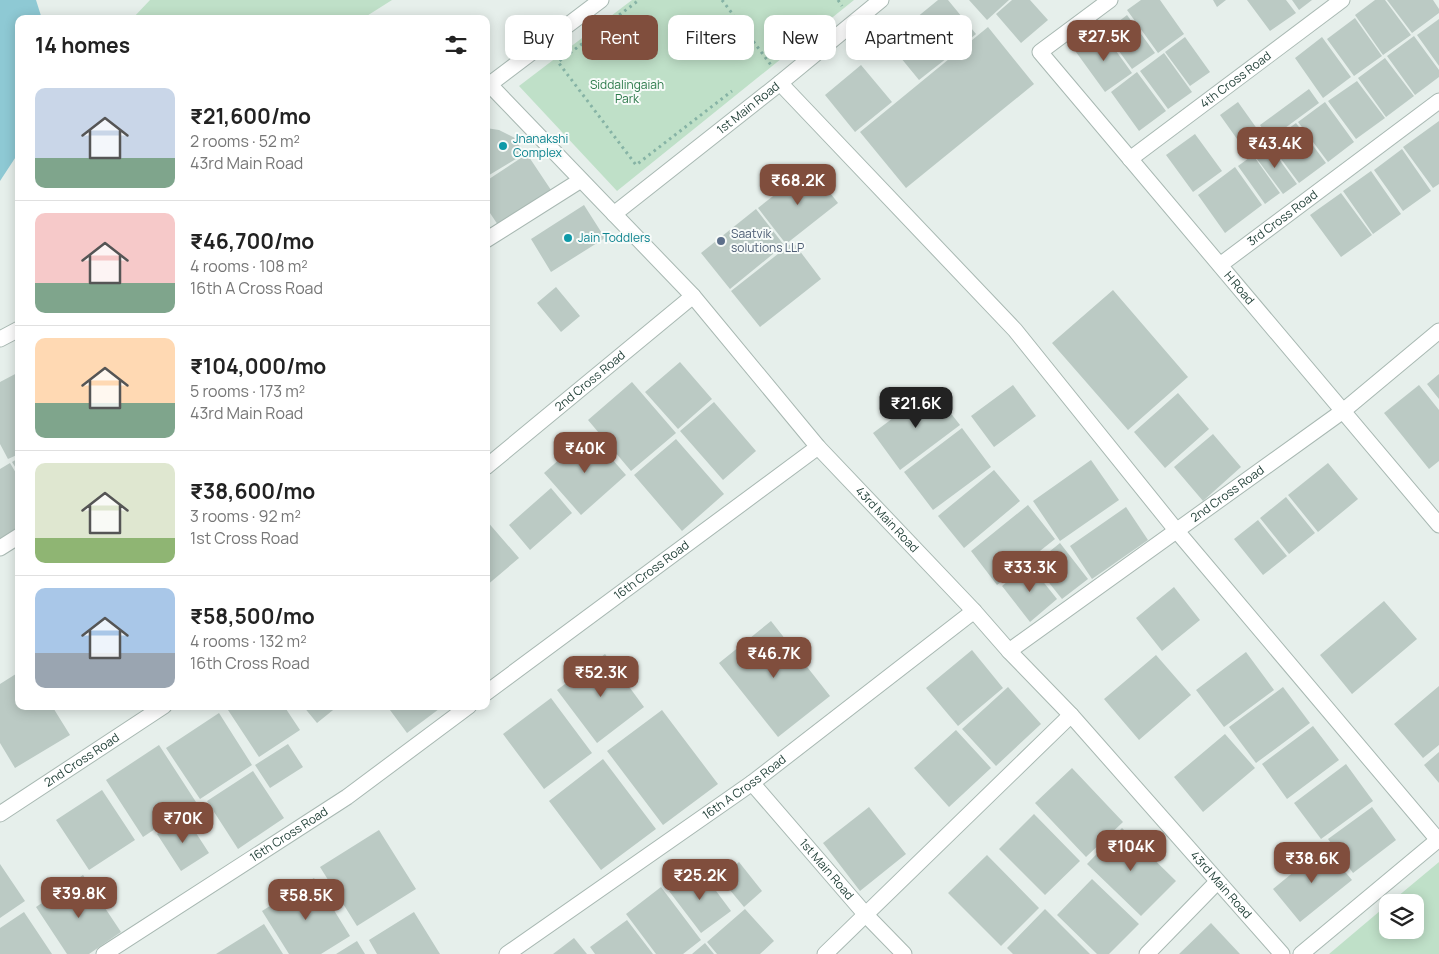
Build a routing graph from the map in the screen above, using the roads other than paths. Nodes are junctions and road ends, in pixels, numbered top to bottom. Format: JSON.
{"nodes":[{"id":1,"x":601,"y":0,"type":"edge"},
{"id":2,"x":881,"y":0,"type":"edge"},
{"id":3,"x":1110,"y":0,"type":"edge"},
{"id":4,"x":1342,"y":0,"type":"edge"},
{"id":5,"x":490,"y":84,"type":"edge"},
{"id":6,"x":780,"y":84,"type":"junction"},
{"id":7,"x":490,"y":88,"type":"edge"},
{"id":8,"x":1439,"y":100,"type":"edge"},
{"id":9,"x":1130,"y":159,"type":"junction"},
{"id":10,"x":581,"y":180,"type":"junction"},
{"id":11,"x":614,"y":214,"type":"junction"},
{"id":12,"x":490,"y":237,"type":"edge"},
{"id":13,"x":1220,"y":265,"type":"junction"},
{"id":14,"x":693,"y":296,"type":"junction"},
{"id":15,"x":15,"y":331,"type":"edge"},
{"id":16,"x":1439,"y":331,"type":"edge"},
{"id":17,"x":0,"y":339,"type":"edge"},
{"id":18,"x":1343,"y":411,"type":"junction"},
{"id":19,"x":818,"y":447,"type":"junction"},
{"id":20,"x":490,"y":463,"type":"edge"},
{"id":21,"x":1439,"y":524,"type":"edge"},
{"id":22,"x":1176,"y":530,"type":"junction"},
{"id":23,"x":15,"y":539,"type":"edge"},
{"id":24,"x":0,"y":548,"type":"edge"},
{"id":25,"x":974,"y":611,"type":"junction"},
{"id":26,"x":1009,"y":651,"type":"junction"},
{"id":27,"x":490,"y":690,"type":"edge"},
{"id":28,"x":158,"y":710,"type":"edge"},
{"id":29,"x":464,"y":710,"type":"edge"},
{"id":30,"x":1071,"y":715,"type":"junction"},
{"id":31,"x":752,"y":783,"type":"junction"},
{"id":32,"x":0,"y":814,"type":"edge"},
{"id":33,"x":1438,"y":839,"type":"edge"},
{"id":34,"x":1217,"y":882,"type":"junction"},
{"id":35,"x":866,"y":915,"type":"junction"},
{"id":36,"x":104,"y":954,"type":"edge"},
{"id":37,"x":507,"y":954,"type":"edge"},
{"id":38,"x":825,"y":954,"type":"edge"},
{"id":39,"x":904,"y":954,"type":"edge"},
{"id":40,"x":1147,"y":954,"type":"edge"},
{"id":41,"x":1282,"y":954,"type":"edge"},
{"id":42,"x":1302,"y":954,"type":"edge"}],
"edges":[{"from":1,"to":5,"type":"street"},
{"from":2,"to":6,"type":"street","name":"1st Main Road"},
{"from":3,"to":9,"type":"street","name":"H Road"},
{"from":4,"to":9,"type":"street","name":"4th Cross Road"},
{"from":6,"to":11,"type":"street","name":"1st Main Road"},
{"from":6,"to":22,"type":"street"},
{"from":7,"to":10,"type":"street","name":"43rd Main Road"},
{"from":8,"to":13,"type":"street","name":"3rd Cross Road"},
{"from":9,"to":13,"type":"street","name":"H Road"},
{"from":10,"to":11,"type":"street","name":"43rd Main Road"},
{"from":10,"to":12,"type":"street"},
{"from":11,"to":14,"type":"street","name":"43rd Main Road"},
{"from":13,"to":18,"type":"street","name":"H Road"},
{"from":14,"to":19,"type":"street","name":"43rd Main Road"},
{"from":14,"to":20,"type":"street","name":"2nd Cross Road"},
{"from":15,"to":17,"type":"street"},
{"from":16,"to":18,"type":"street","name":"2nd Cross Road"},
{"from":18,"to":21,"type":"street","name":"H Road"},
{"from":18,"to":22,"type":"street","name":"2nd Cross Road"},
{"from":19,"to":25,"type":"street","name":"43rd Main Road"},
{"from":19,"to":27,"type":"street","name":"16th Cross Road"},
{"from":22,"to":26,"type":"street","name":"2nd Cross Road"},
{"from":22,"to":33,"type":"street"},
{"from":23,"to":24,"type":"street"},
{"from":25,"to":26,"type":"street","name":"43rd Main Road"},
{"from":25,"to":31,"type":"street","name":"16th A Cross Road"},
{"from":26,"to":30,"type":"street","name":"43rd Main Road"},
{"from":28,"to":32,"type":"street","name":"2nd Cross Road"},
{"from":29,"to":36,"type":"street","name":"16th Cross Road"},
{"from":30,"to":34,"type":"street","name":"43rd Main Road"},
{"from":30,"to":35,"type":"street"},
{"from":31,"to":35,"type":"street","name":"1st Main Road"},
{"from":31,"to":37,"type":"street","name":"16th A Cross Road"},
{"from":33,"to":42,"type":"street"},
{"from":34,"to":40,"type":"street"},
{"from":34,"to":41,"type":"street","name":"43rd Main Road"},
{"from":35,"to":38,"type":"street"},
{"from":35,"to":39,"type":"street","name":"1st Main Road"}]}
